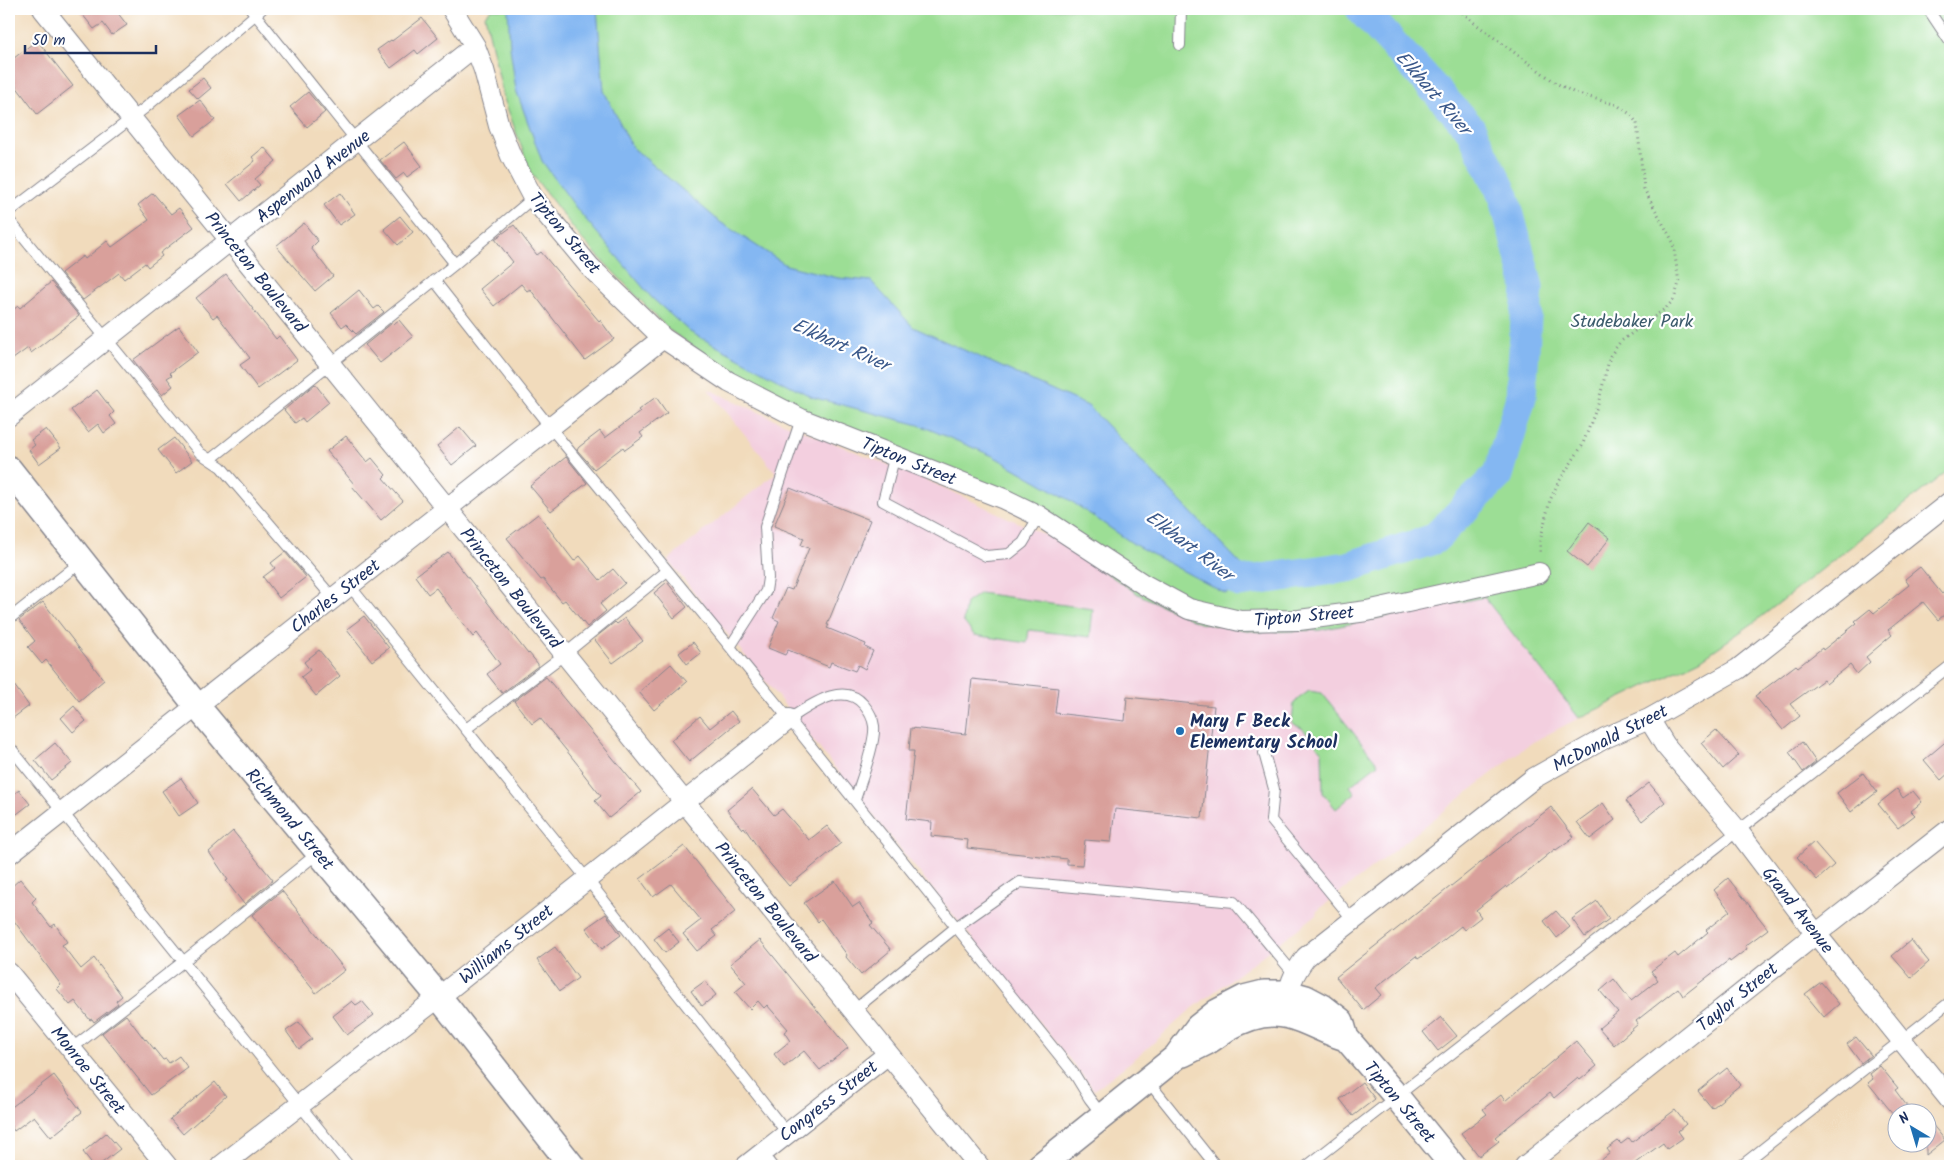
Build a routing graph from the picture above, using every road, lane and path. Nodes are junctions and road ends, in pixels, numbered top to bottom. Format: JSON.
{"nodes":[{"id":1,"x":42,"y":9,"type":"edge"},
{"id":2,"x":452,"y":9,"type":"edge"},
{"id":3,"x":1181,"y":9,"type":"edge"},
{"id":4,"x":1459,"y":9,"type":"edge"},
{"id":5,"x":1928,"y":9,"type":"edge"},
{"id":6,"x":256,"y":10,"type":"edge"},
{"id":7,"x":1950,"y":42,"type":"edge"},
{"id":8,"x":1180,"y":45,"type":"dead end"},
{"id":9,"x":475,"y":46,"type":"junction"},
{"id":10,"x":132,"y":118,"type":"junction"},
{"id":11,"x":357,"y":141,"type":"junction"},
{"id":12,"x":533,"y":198,"type":"junction"},
{"id":13,"x":9,"y":212,"type":"edge"},
{"id":14,"x":9,"y":220,"type":"edge"},
{"id":15,"x":231,"y":240,"type":"junction"},
{"id":16,"x":455,"y":264,"type":"junction"},
{"id":17,"x":434,"y":280,"type":"junction"},
{"id":18,"x":662,"y":338,"type":"junction"},
{"id":19,"x":107,"y":340,"type":"junction"},
{"id":20,"x":330,"y":364,"type":"junction"},
{"id":21,"x":9,"y":416,"type":"edge"},
{"id":22,"x":800,"y":419,"type":"junction"},
{"id":23,"x":550,"y":427,"type":"junction"},
{"id":24,"x":895,"y":455,"type":"junction"},
{"id":25,"x":211,"y":459,"type":"junction"},
{"id":26,"x":9,"y":469,"type":"edge"},
{"id":27,"x":1950,"y":502,"type":"edge"},
{"id":28,"x":446,"y":509,"type":"junction"},
{"id":29,"x":1038,"y":516,"type":"junction"},
{"id":30,"x":82,"y":561,"type":"junction"},
{"id":31,"x":667,"y":571,"type":"junction"},
{"id":32,"x":1539,"y":573,"type":"joint"},
{"id":33,"x":349,"y":585,"type":"junction"},
{"id":34,"x":333,"y":598,"type":"junction"},
{"id":35,"x":9,"y":619,"type":"edge"},
{"id":36,"x":730,"y":647,"type":"junction"},
{"id":37,"x":565,"y":654,"type":"junction"},
{"id":38,"x":1950,"y":666,"type":"edge"},
{"id":39,"x":196,"y":705,"type":"junction"},
{"id":40,"x":790,"y":719,"type":"junction"},
{"id":41,"x":1648,"y":719,"type":"junction"},
{"id":42,"x":466,"y":729,"type":"junction"},
{"id":43,"x":9,"y":746,"type":"edge"},
{"id":44,"x":1264,"y":753,"type":"dead end"},
{"id":45,"x":854,"y":800,"type":"junction"},
{"id":46,"x":685,"y":802,"type":"junction"},
{"id":47,"x":62,"y":812,"type":"junction"},
{"id":48,"x":1950,"y":829,"type":"edge"},
{"id":49,"x":1738,"y":831,"type":"junction"},
{"id":50,"x":318,"y":853,"type":"junction"},
{"id":51,"x":9,"y":854,"type":"edge"},
{"id":52,"x":587,"y":878,"type":"junction"},
{"id":53,"x":1353,"y":920,"type":"junction"},
{"id":54,"x":956,"y":927,"type":"junction"},
{"id":55,"x":1816,"y":934,"type":"junction"},
{"id":56,"x":184,"y":961,"type":"junction"},
{"id":57,"x":9,"y":973,"type":"edge"},
{"id":58,"x":1290,"y":994,"type":"junction"},
{"id":59,"x":439,"y":997,"type":"junction"},
{"id":60,"x":1950,"y":1002,"type":"edge"},
{"id":61,"x":853,"y":1012,"type":"junction"},
{"id":62,"x":1902,"y":1040,"type":"junction"},
{"id":63,"x":71,"y":1049,"type":"junction"},
{"id":64,"x":887,"y":1055,"type":"junction"},
{"id":65,"x":1148,"y":1081,"type":"junction"},
{"id":66,"x":1396,"y":1096,"type":"junction"},
{"id":67,"x":1950,"y":1100,"type":"edge"},
{"id":68,"x":300,"y":1105,"type":"junction"},
{"id":69,"x":1103,"y":1116,"type":"junction"},
{"id":70,"x":787,"y":1133,"type":"junction"},
{"id":71,"x":767,"y":1160,"type":"edge"},
{"id":72,"x":563,"y":1163,"type":"edge"},
{"id":73,"x":167,"y":1166,"type":"edge"},
{"id":74,"x":222,"y":1166,"type":"edge"},
{"id":75,"x":349,"y":1166,"type":"edge"},
{"id":76,"x":746,"y":1166,"type":"edge"},
{"id":77,"x":979,"y":1166,"type":"edge"},
{"id":78,"x":1040,"y":1166,"type":"edge"},
{"id":79,"x":1216,"y":1166,"type":"edge"},
{"id":80,"x":1307,"y":1166,"type":"edge"},
{"id":81,"x":1453,"y":1166,"type":"edge"},
{"id":82,"x":1526,"y":1166,"type":"edge"},
{"id":83,"x":1741,"y":1166,"type":"edge"}],
"edges":[{"from":1,"to":10,"type":"street","name":"Princeton Boulevard"},
{"from":2,"to":9,"type":"street","name":"Tipton Street"},
{"from":3,"to":8,"type":"lane"},
{"from":4,"to":32,"type":"path"},
{"from":5,"to":7,"type":"lane"},
{"from":6,"to":10,"type":"lane"},
{"from":6,"to":11,"type":"lane"},
{"from":9,"to":11,"type":"street","name":"Aspenwald Avenue"},
{"from":9,"to":12,"type":"street","name":"Tipton Street"},
{"from":10,"to":13,"type":"lane"},
{"from":10,"to":15,"type":"street","name":"Princeton Boulevard"},
{"from":11,"to":15,"type":"street","name":"Aspenwald Avenue"},
{"from":11,"to":16,"type":"lane"},
{"from":12,"to":16,"type":"lane"},
{"from":12,"to":18,"type":"street","name":"Tipton Street"},
{"from":14,"to":19,"type":"lane"},
{"from":15,"to":19,"type":"street","name":"Aspenwald Avenue"},
{"from":15,"to":20,"type":"street","name":"Princeton Boulevard"},
{"from":16,"to":17,"type":"lane"},
{"from":17,"to":20,"type":"lane"},
{"from":17,"to":23,"type":"lane"},
{"from":18,"to":22,"type":"street","name":"Tipton Street"},
{"from":18,"to":23,"type":"street","name":"Charles Street"},
{"from":19,"to":21,"type":"street","name":"Aspenwald Avenue"},
{"from":19,"to":25,"type":"lane"},
{"from":20,"to":25,"type":"lane"},
{"from":20,"to":28,"type":"street","name":"Princeton Boulevard"},
{"from":22,"to":24,"type":"street","name":"Tipton Street"},
{"from":22,"to":36,"type":"lane"},
{"from":23,"to":28,"type":"street","name":"Charles Street"},
{"from":23,"to":31,"type":"lane"},
{"from":24,"to":29,"type":"street","name":"Tipton Street"},
{"from":24,"to":29,"type":"lane"},
{"from":25,"to":34,"type":"lane"},
{"from":26,"to":30,"type":"street","name":"Richmond Street"},
{"from":27,"to":41,"type":"street","name":"McDonald Street"},
{"from":28,"to":33,"type":"street","name":"Charles Street"},
{"from":28,"to":37,"type":"street","name":"Princeton Boulevard"},
{"from":29,"to":32,"type":"street","name":"Tipton Street"},
{"from":30,"to":35,"type":"lane"},
{"from":30,"to":39,"type":"street","name":"Richmond Street"},
{"from":31,"to":36,"type":"lane"},
{"from":31,"to":37,"type":"lane"},
{"from":33,"to":34,"type":"street","name":"Charles Street"},
{"from":33,"to":42,"type":"lane"},
{"from":34,"to":39,"type":"street","name":"Charles Street"},
{"from":36,"to":40,"type":"lane"},
{"from":37,"to":42,"type":"lane"},
{"from":37,"to":46,"type":"street","name":"Princeton Boulevard"},
{"from":38,"to":49,"type":"lane"},
{"from":39,"to":47,"type":"street","name":"Charles Street"},
{"from":39,"to":50,"type":"street","name":"Richmond Street"},
{"from":40,"to":45,"type":"lane"},
{"from":40,"to":45,"type":"lane"},
{"from":40,"to":46,"type":"street","name":"Williams Street"},
{"from":41,"to":49,"type":"street","name":"Grand Avenue"},
{"from":41,"to":53,"type":"street","name":"McDonald Street"},
{"from":42,"to":52,"type":"lane"},
{"from":43,"to":47,"type":"lane"},
{"from":44,"to":53,"type":"lane"},
{"from":45,"to":54,"type":"lane"},
{"from":46,"to":52,"type":"street","name":"Williams Street"},
{"from":46,"to":61,"type":"street","name":"Princeton Boulevard"},
{"from":47,"to":51,"type":"street","name":"Charles Street"},
{"from":47,"to":56,"type":"lane"},
{"from":48,"to":55,"type":"street","name":"Taylor Street"},
{"from":49,"to":55,"type":"street","name":"Grand Avenue"},
{"from":49,"to":66,"type":"lane"},
{"from":50,"to":56,"type":"lane"},
{"from":50,"to":59,"type":"street","name":"Richmond Street"},
{"from":52,"to":59,"type":"street","name":"Williams Street"},
{"from":52,"to":70,"type":"lane"},
{"from":53,"to":58,"type":"street","name":"McDonald Street"},
{"from":54,"to":58,"type":"lane"},
{"from":54,"to":61,"type":"lane"},
{"from":54,"to":69,"type":"lane"},
{"from":55,"to":62,"type":"street","name":"Grand Avenue"},
{"from":55,"to":82,"type":"street","name":"Taylor Street"},
{"from":56,"to":63,"type":"lane"},
{"from":56,"to":68,"type":"lane"},
{"from":57,"to":63,"type":"street","name":"Monroe Street"},
{"from":58,"to":65,"type":"street"},
{"from":58,"to":66,"type":"street","name":"Tipton Street"},
{"from":59,"to":68,"type":"street","name":"Williams Street"},
{"from":59,"to":72,"type":"street","name":"Richmond Street"},
{"from":60,"to":62,"type":"lane"},
{"from":61,"to":64,"type":"street","name":"Princeton Boulevard"},
{"from":62,"to":67,"type":"street","name":"Grand Avenue"},
{"from":62,"to":83,"type":"lane"},
{"from":63,"to":73,"type":"street","name":"Monroe Street"},
{"from":64,"to":70,"type":"street","name":"Congress Street"},
{"from":64,"to":77,"type":"street","name":"Princeton Boulevard"},
{"from":65,"to":69,"type":"street"},
{"from":65,"to":79,"type":"lane"},
{"from":66,"to":80,"type":"lane"},
{"from":66,"to":81,"type":"street","name":"Tipton Street"},
{"from":68,"to":74,"type":"street","name":"Williams Street"},
{"from":68,"to":75,"type":"lane"},
{"from":69,"to":78,"type":"street"},
{"from":70,"to":71,"type":"street","name":"Congress Street"},
{"from":71,"to":76,"type":"street","name":"Congress Street"}]}
